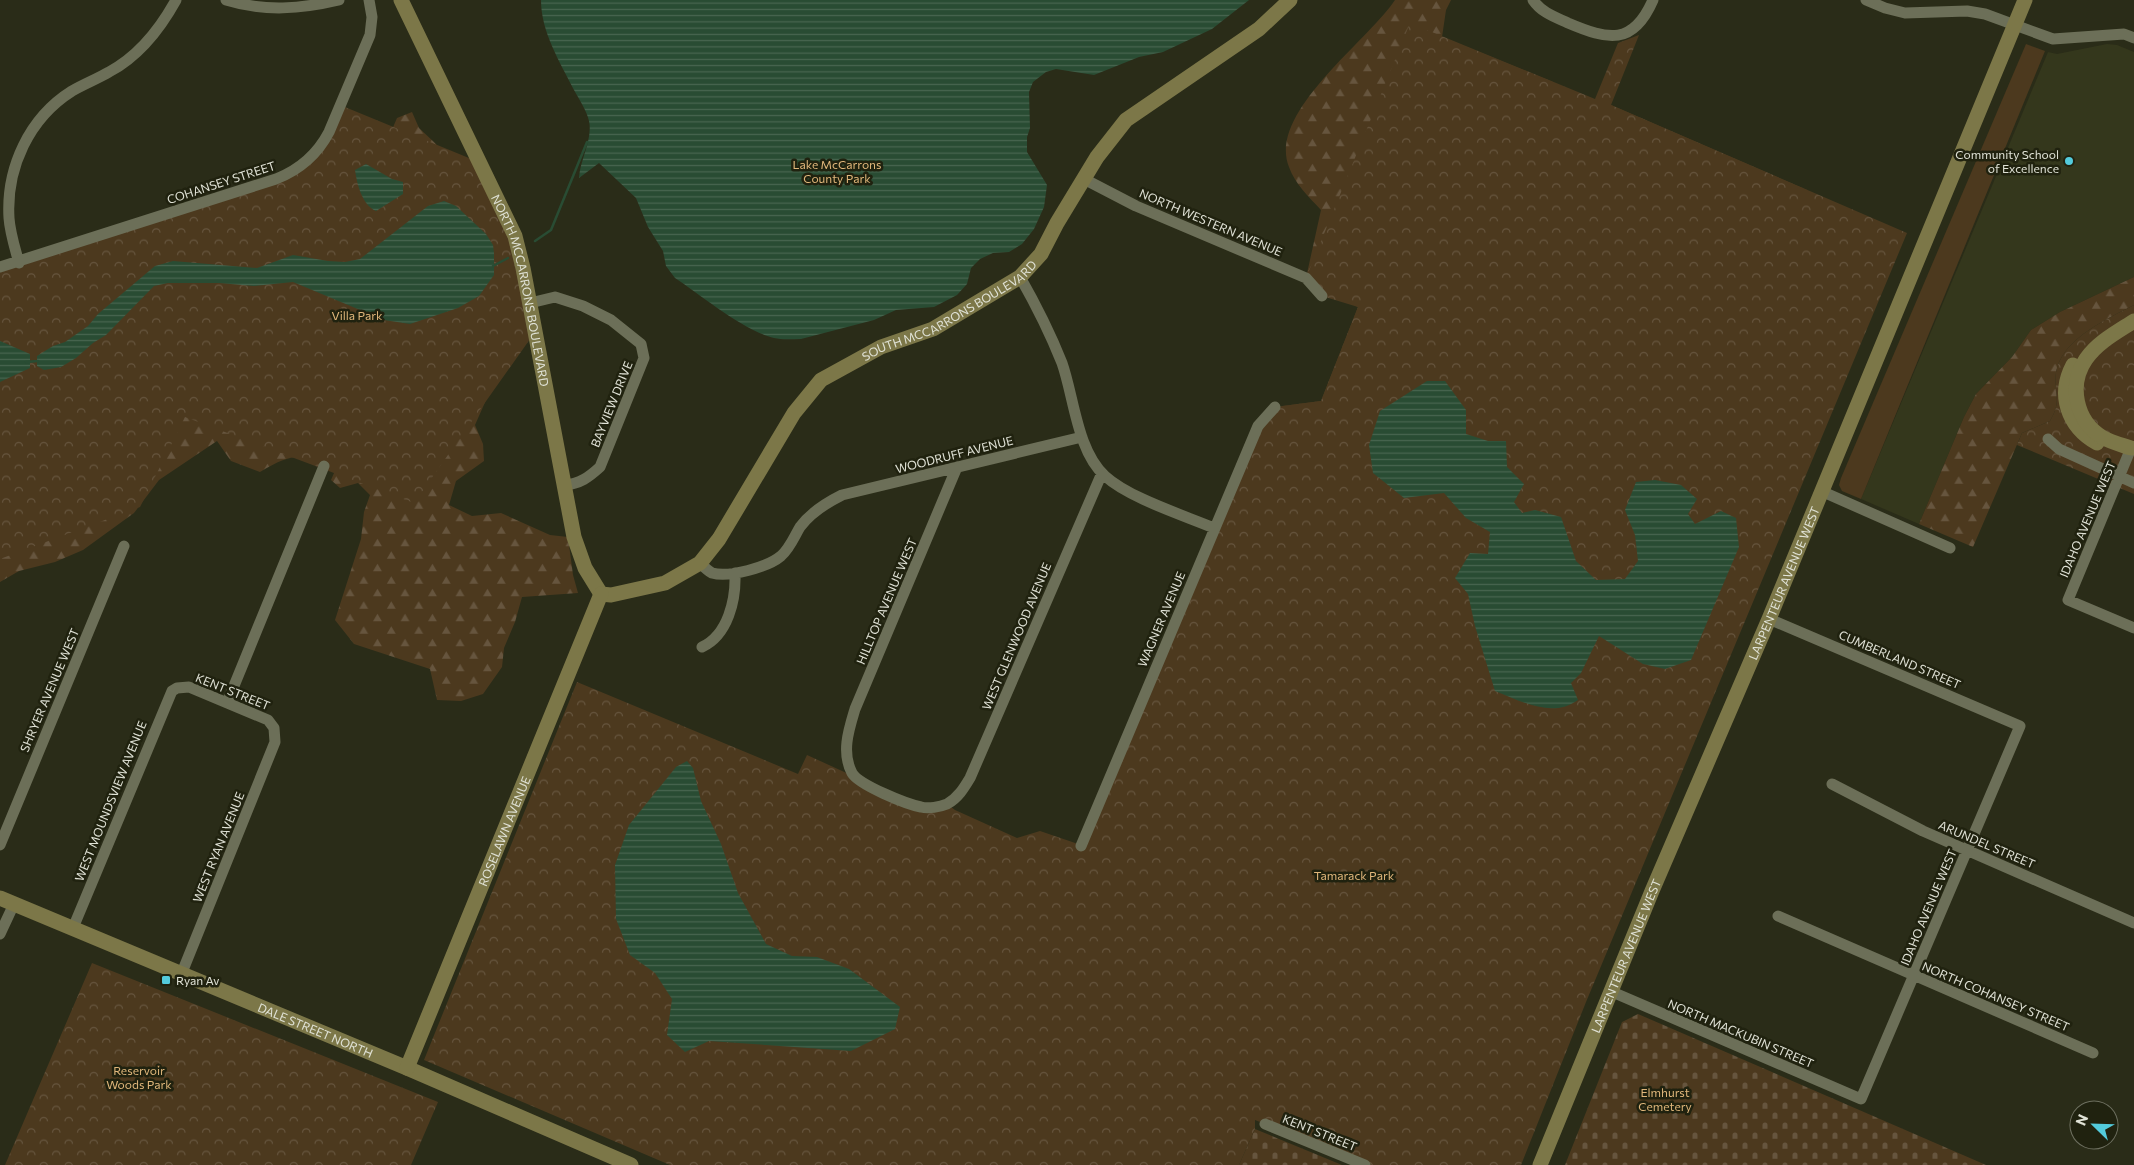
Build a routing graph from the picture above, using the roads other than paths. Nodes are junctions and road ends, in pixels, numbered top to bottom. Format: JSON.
{"nodes":[{"id":1,"x":176,"y":0,"type":"edge"},
{"id":2,"x":226,"y":0,"type":"edge"},
{"id":3,"x":339,"y":0,"type":"edge"},
{"id":4,"x":369,"y":0,"type":"edge"},
{"id":5,"x":401,"y":0,"type":"edge"},
{"id":6,"x":1290,"y":0,"type":"edge"},
{"id":7,"x":1534,"y":0,"type":"edge"},
{"id":8,"x":1652,"y":0,"type":"edge"},
{"id":9,"x":1866,"y":0,"type":"edge"},
{"id":10,"x":2025,"y":0,"type":"edge"},
{"id":11,"x":2016,"y":24,"type":"junction"},
{"id":12,"x":2134,"y":38,"type":"edge"},
{"id":13,"x":1084,"y":179,"type":"junction"},
{"id":14,"x":19,"y":263,"type":"junction"},
{"id":15,"x":0,"y":267,"type":"edge"},
{"id":16,"x":1020,"y":277,"type":"junction"},
{"id":17,"x":1322,"y":296,"type":"dead end"},
{"id":18,"x":530,"y":303,"type":"junction"},
{"id":19,"x":2134,"y":321,"type":"edge"},
{"id":20,"x":1275,"y":408,"type":"dead end"},
{"id":21,"x":1082,"y":437,"type":"junction"},
{"id":22,"x":2048,"y":439,"type":"dead end"},
{"id":23,"x":2133,"y":448,"type":"edge"},
{"id":24,"x":324,"y":466,"type":"dead end"},
{"id":25,"x":957,"y":467,"type":"junction"},
{"id":26,"x":1102,"y":473,"type":"junction"},
{"id":27,"x":2120,"y":477,"type":"junction"},
{"id":28,"x":2134,"y":483,"type":"edge"},
{"id":29,"x":564,"y":486,"type":"junction"},
{"id":30,"x":1820,"y":491,"type":"junction"},
{"id":31,"x":1214,"y":528,"type":"junction"},
{"id":32,"x":124,"y":546,"type":"dead end"},
{"id":33,"x":1950,"y":548,"type":"dead end"},
{"id":34,"x":700,"y":563,"type":"junction"},
{"id":35,"x":734,"y":573,"type":"junction"},
{"id":36,"x":601,"y":594,"type":"junction"},
{"id":37,"x":1769,"y":619,"type":"junction"},
{"id":38,"x":2134,"y":628,"type":"edge"},
{"id":39,"x":702,"y":647,"type":"dead end"},
{"id":40,"x":177,"y":688,"type":"joint"},
{"id":41,"x":227,"y":702,"type":"junction"},
{"id":42,"x":2020,"y":726,"type":"joint"},
{"id":43,"x":274,"y":728,"type":"joint"},
{"id":44,"x":1832,"y":784,"type":"dead end"},
{"id":45,"x":947,"y":804,"type":"joint"},
{"id":46,"x":0,"y":845,"type":"edge"},
{"id":47,"x":1081,"y":846,"type":"dead end"},
{"id":48,"x":1967,"y":850,"type":"junction"},
{"id":49,"x":7,"y":901,"type":"edge"},
{"id":50,"x":1778,"y":916,"type":"dead end"},
{"id":51,"x":2134,"y":923,"type":"edge"},
{"id":52,"x":73,"y":928,"type":"junction"},
{"id":53,"x":0,"y":934,"type":"edge"},
{"id":54,"x":181,"y":975,"type":"junction"},
{"id":55,"x":1914,"y":975,"type":"junction"},
{"id":56,"x":1610,"y":991,"type":"junction"},
{"id":57,"x":2093,"y":1053,"type":"dead end"},
{"id":58,"x":407,"y":1068,"type":"junction"},
{"id":59,"x":1861,"y":1099,"type":"joint"},
{"id":60,"x":1265,"y":1124,"type":"dead end"},
{"id":61,"x":631,"y":1165,"type":"edge"},
{"id":62,"x":1365,"y":1165,"type":"edge"},
{"id":63,"x":1540,"y":1165,"type":"edge"}],
"edges":[{"from":1,"to":14,"type":"street"},
{"from":2,"to":3,"type":"street"},
{"from":4,"to":14,"type":"street","name":"COHANSEY STREET"},
{"from":5,"to":18,"type":"street","name":"NORTH MCCARRONS BOULEVARD"},
{"from":6,"to":13,"type":"street","name":"SOUTH MCCARRONS BOULEVARD"},
{"from":7,"to":8,"type":"street"},
{"from":9,"to":11,"type":"street"},
{"from":10,"to":11,"type":"street","name":"LARPENTEUR AVENUE WEST"},
{"from":11,"to":12,"type":"street"},
{"from":11,"to":30,"type":"street","name":"LARPENTEUR AVENUE WEST"},
{"from":13,"to":16,"type":"street","name":"SOUTH MCCARRONS BOULEVARD"},
{"from":13,"to":17,"type":"street","name":"NORTH WESTERN AVENUE"},
{"from":14,"to":15,"type":"street","name":"COHANSEY STREET"},
{"from":16,"to":21,"type":"street"},
{"from":16,"to":34,"type":"street","name":"SOUTH MCCARRONS BOULEVARD"},
{"from":18,"to":29,"type":"street","name":"NORTH MCCARRONS BOULEVARD"},
{"from":18,"to":29,"type":"street","name":"BAYVIEW DRIVE"},
{"from":19,"to":23,"type":"street"},
{"from":20,"to":31,"type":"street","name":"WAGNER AVENUE"},
{"from":21,"to":25,"type":"street","name":"WOODRUFF AVENUE"},
{"from":21,"to":26,"type":"street"},
{"from":22,"to":27,"type":"street"},
{"from":23,"to":27,"type":"street","name":"IDAHO AVENUE WEST"},
{"from":24,"to":41,"type":"street"},
{"from":25,"to":35,"type":"street","name":"WOODRUFF AVENUE"},
{"from":25,"to":45,"type":"street","name":"HILLTOP AVENUE WEST"},
{"from":26,"to":31,"type":"street"},
{"from":26,"to":45,"type":"street","name":"WEST GLENWOOD AVENUE"},
{"from":27,"to":28,"type":"street"},
{"from":27,"to":38,"type":"street","name":"IDAHO AVENUE WEST"},
{"from":29,"to":36,"type":"street","name":"NORTH MCCARRONS BOULEVARD"},
{"from":30,"to":33,"type":"street"},
{"from":30,"to":37,"type":"street","name":"LARPENTEUR AVENUE WEST"},
{"from":31,"to":47,"type":"street","name":"WAGNER AVENUE"},
{"from":32,"to":46,"type":"street","name":"SHRYER AVENUE WEST"},
{"from":34,"to":35,"type":"street","name":"WOODRUFF AVENUE"},
{"from":34,"to":36,"type":"street","name":"SOUTH MCCARRONS BOULEVARD"},
{"from":35,"to":39,"type":"street"},
{"from":36,"to":58,"type":"street","name":"ROSELAWN AVENUE"},
{"from":37,"to":42,"type":"street","name":"CUMBERLAND STREET"},
{"from":37,"to":56,"type":"street","name":"LARPENTEUR AVENUE WEST"},
{"from":40,"to":41,"type":"street","name":"KENT STREET"},
{"from":40,"to":52,"type":"street","name":"WEST MOUNDSVIEW AVENUE"},
{"from":41,"to":43,"type":"street","name":"KENT STREET"},
{"from":42,"to":48,"type":"street","name":"IDAHO AVENUE WEST"},
{"from":43,"to":54,"type":"street","name":"WEST RYAN AVENUE"},
{"from":44,"to":48,"type":"street","name":"ARUNDEL STREET"},
{"from":48,"to":51,"type":"street","name":"ARUNDEL STREET"},
{"from":48,"to":55,"type":"street","name":"IDAHO AVENUE WEST"},
{"from":49,"to":52,"type":"street","name":"DALE STREET NORTH"},
{"from":49,"to":53,"type":"street"},
{"from":50,"to":55,"type":"street","name":"NORTH COHANSEY STREET"},
{"from":52,"to":54,"type":"street","name":"DALE STREET NORTH"},
{"from":54,"to":58,"type":"street","name":"DALE STREET NORTH"},
{"from":55,"to":57,"type":"street","name":"NORTH COHANSEY STREET"},
{"from":55,"to":59,"type":"street","name":"IDAHO AVENUE WEST"},
{"from":56,"to":59,"type":"street","name":"NORTH MACKUBIN STREET"},
{"from":56,"to":63,"type":"street","name":"LARPENTEUR AVENUE WEST"},
{"from":58,"to":61,"type":"street","name":"DALE STREET NORTH"},
{"from":60,"to":62,"type":"street","name":"KENT STREET"}]}
